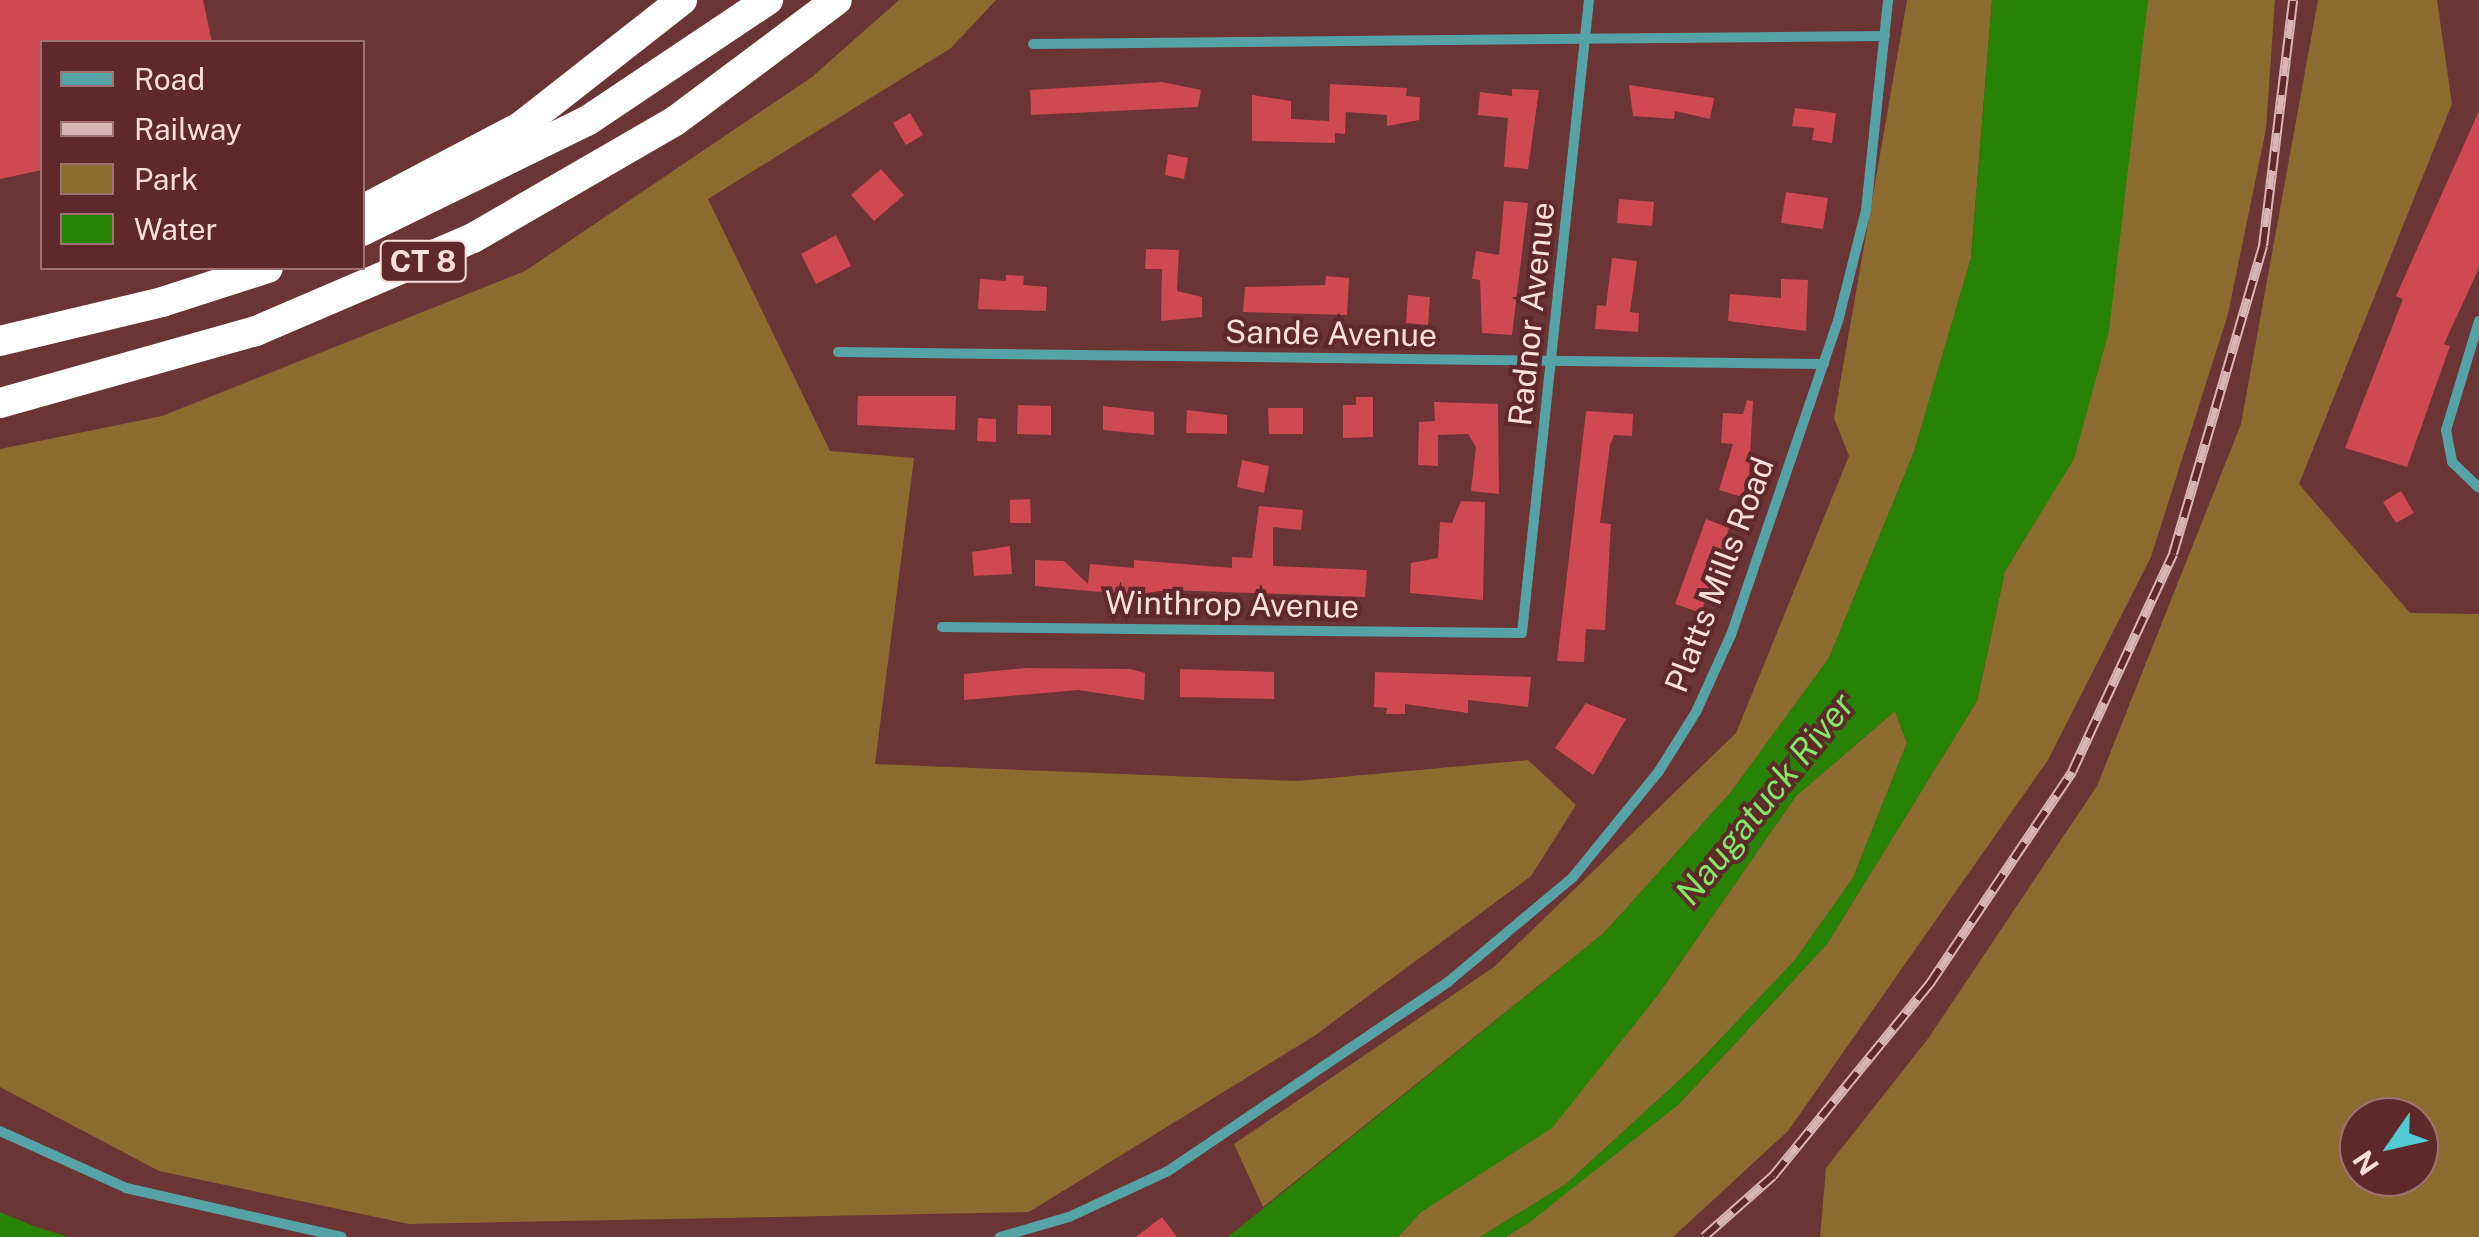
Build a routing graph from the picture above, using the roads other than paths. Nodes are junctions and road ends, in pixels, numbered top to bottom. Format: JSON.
{"nodes":[{"id":1,"x":682,"y":0,"type":"edge"},
{"id":2,"x":768,"y":0,"type":"edge"},
{"id":3,"x":837,"y":0,"type":"edge"},
{"id":4,"x":1589,"y":0,"type":"edge"},
{"id":5,"x":1888,"y":0,"type":"edge"},
{"id":6,"x":1585,"y":34,"type":"junction"},
{"id":7,"x":1885,"y":36,"type":"junction"},
{"id":8,"x":1033,"y":44,"type":"dead end"},
{"id":9,"x":365,"y":208,"type":"edge"},
{"id":10,"x":365,"y":230,"type":"edge"},
{"id":11,"x":217,"y":270,"type":"edge"},
{"id":12,"x":261,"y":270,"type":"edge"},
{"id":13,"x":2479,"y":321,"type":"edge"},
{"id":14,"x":87,"y":322,"type":"junction"},
{"id":15,"x":0,"y":341,"type":"edge"},
{"id":16,"x":838,"y":352,"type":"dead end"},
{"id":17,"x":1553,"y":361,"type":"junction"},
{"id":18,"x":1824,"y":364,"type":"junction"},
{"id":19,"x":0,"y":403,"type":"edge"},
{"id":20,"x":2479,"y":488,"type":"edge"},
{"id":21,"x":942,"y":628,"type":"dead end"},
{"id":22,"x":1522,"y":633,"type":"joint"},
{"id":23,"x":0,"y":1131,"type":"edge"},
{"id":24,"x":341,"y":1237,"type":"edge"},
{"id":25,"x":1000,"y":1237,"type":"edge"}],
"edges":[{"from":1,"to":9,"type":"highway"},
{"from":2,"to":10,"type":"highway","number":"CT 8"},
{"from":3,"to":19,"type":"highway","number":"CT 8"},
{"from":4,"to":6,"type":"street","name":"Radnor Avenue"},
{"from":5,"to":7,"type":"street","name":"Platts Mills Road"},
{"from":6,"to":7,"type":"street"},
{"from":6,"to":8,"type":"street"},
{"from":6,"to":17,"type":"street","name":"Radnor Avenue"},
{"from":7,"to":18,"type":"street","name":"Platts Mills Road"},
{"from":11,"to":14,"type":"highway"},
{"from":12,"to":14,"type":"highway"},
{"from":13,"to":20,"type":"street"},
{"from":14,"to":15,"type":"highway"},
{"from":16,"to":17,"type":"street","name":"Sande Avenue"},
{"from":17,"to":18,"type":"street","name":"Sande Avenue"},
{"from":17,"to":22,"type":"street","name":"Radnor Avenue"},
{"from":18,"to":25,"type":"street","name":"Platts Mills Road"},
{"from":21,"to":22,"type":"street","name":"Winthrop Avenue"},
{"from":23,"to":24,"type":"street"}]}
